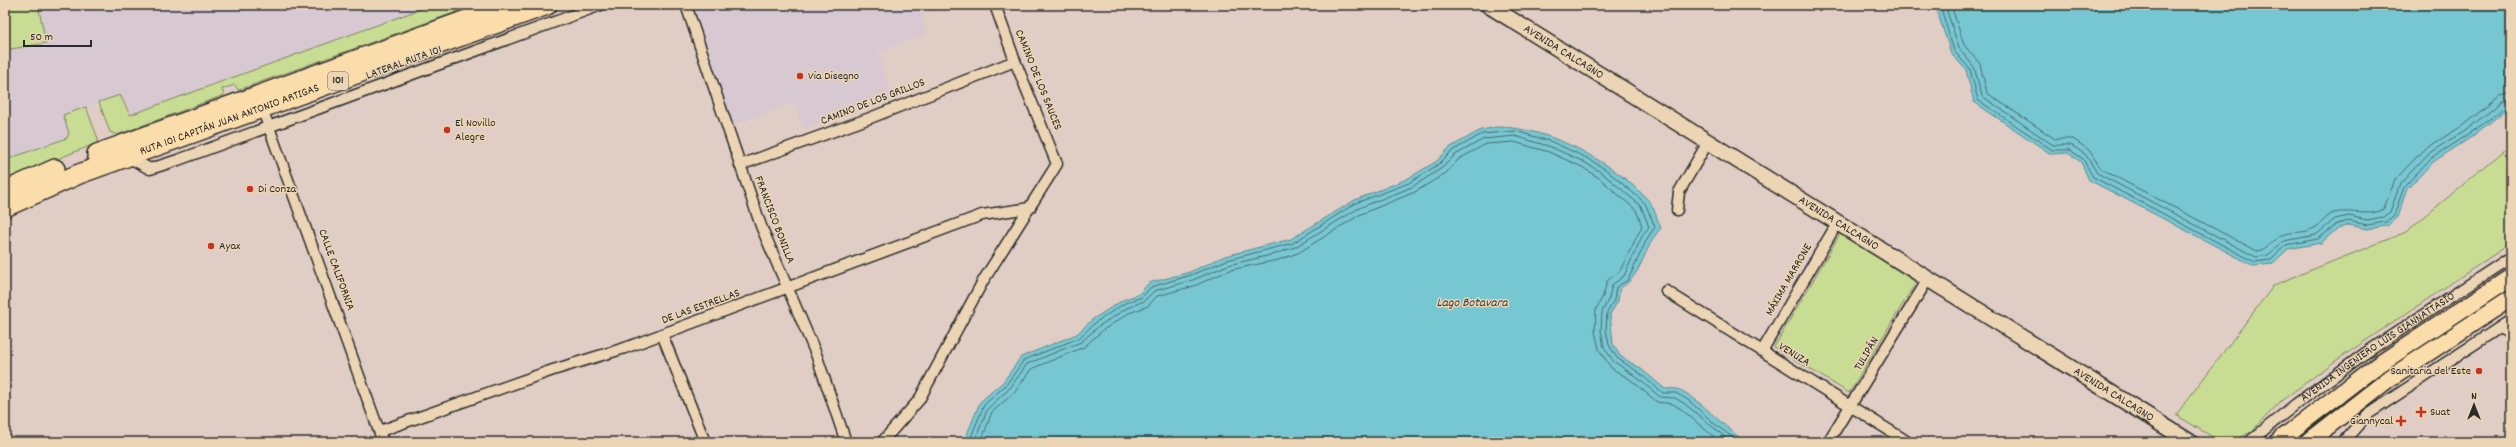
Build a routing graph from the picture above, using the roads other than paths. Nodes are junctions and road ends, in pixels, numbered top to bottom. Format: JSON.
{"nodes":[{"id":1,"x":508,"y":5,"type":"edge"},
{"id":2,"x":547,"y":5,"type":"edge"},
{"id":3,"x":601,"y":5,"type":"edge"},
{"id":4,"x":686,"y":5,"type":"edge"},
{"id":5,"x":995,"y":5,"type":"edge"},
{"id":6,"x":1488,"y":5,"type":"edge"},
{"id":7,"x":1015,"y":61,"type":"junction"},
{"id":8,"x":319,"y":88,"type":"junction"},
{"id":9,"x":338,"y":100,"type":"junction"},
{"id":10,"x":262,"y":108,"type":"junction"},
{"id":11,"x":270,"y":126,"type":"junction"},
{"id":12,"x":1708,"y":142,"type":"junction"},
{"id":13,"x":128,"y":157,"type":"junction"},
{"id":14,"x":740,"y":165,"type":"junction"},
{"id":15,"x":5,"y":191,"type":"edge"},
{"id":16,"x":5,"y":207,"type":"edge"},
{"id":17,"x":1030,"y":208,"type":"junction"},
{"id":18,"x":1677,"y":210,"type":"dead end"},
{"id":19,"x":1838,"y":222,"type":"junction"},
{"id":20,"x":2511,"y":257,"type":"edge"},
{"id":21,"x":2511,"y":277,"type":"edge"},
{"id":22,"x":1928,"y":279,"type":"junction"},
{"id":23,"x":789,"y":288,"type":"junction"},
{"id":24,"x":1666,"y":291,"type":"dead end"},
{"id":25,"x":2511,"y":298,"type":"edge"},
{"id":26,"x":2511,"y":320,"type":"edge"},
{"id":27,"x":2498,"y":328,"type":"junction"},
{"id":28,"x":662,"y":334,"type":"junction"},
{"id":29,"x":2511,"y":334,"type":"edge"},
{"id":30,"x":1762,"y":351,"type":"junction"},
{"id":31,"x":1850,"y":406,"type":"junction"},
{"id":32,"x":380,"y":431,"type":"junction"},
{"id":33,"x":383,"y":442,"type":"edge"},
{"id":34,"x":705,"y":442,"type":"edge"},
{"id":35,"x":846,"y":442,"type":"edge"},
{"id":36,"x":882,"y":442,"type":"edge"},
{"id":37,"x":1828,"y":442,"type":"edge"},
{"id":38,"x":1908,"y":442,"type":"edge"},
{"id":39,"x":2190,"y":442,"type":"edge"},
{"id":40,"x":2249,"y":442,"type":"edge"},
{"id":41,"x":2277,"y":442,"type":"edge"},
{"id":42,"x":2308,"y":442,"type":"edge"},
{"id":43,"x":2343,"y":442,"type":"edge"}],
"edges":[{"from":1,"to":15,"type":"highway","name":"RUTA 101 CAPITÁN JUAN ANTONIO ARTIGAS","number":"101"},
{"from":2,"to":8,"type":"highway","name":"RUTA 101 CAPITÁN JUAN ANTONIO ARTIGAS","number":"101"},
{"from":3,"to":9,"type":"street","name":"LATERAL RUTA 101"},
{"from":4,"to":14,"type":"street","name":"FRANCISCO BONILLA"},
{"from":5,"to":7,"type":"street","name":"CAMINO DE LOS SAUCES"},
{"from":6,"to":12,"type":"street","name":"AVENIDA CALCAGNO"},
{"from":7,"to":14,"type":"street","name":"CAMINO DE LOS GRILLOS"},
{"from":7,"to":17,"type":"street","name":"CAMINO DE LOS SAUCES"},
{"from":8,"to":9,"type":"street"},
{"from":8,"to":10,"type":"highway","name":"RUTA 101 CAPITÁN JUAN ANTONIO ARTIGAS","number":"101"},
{"from":9,"to":11,"type":"street","name":"LATERAL RUTA 101"},
{"from":10,"to":11,"type":"street","name":"CALLE CALIFORNIA"},
{"from":10,"to":13,"type":"highway","name":"RUTA 101 CAPITÁN JUAN ANTONIO ARTIGAS","number":"101"},
{"from":11,"to":13,"type":"street","name":"LATERAL RUTA 101"},
{"from":11,"to":32,"type":"street","name":"CALLE CALIFORNIA"},
{"from":12,"to":18,"type":"street"},
{"from":12,"to":19,"type":"street","name":"AVENIDA CALCAGNO"},
{"from":13,"to":16,"type":"highway","name":"RUTA 101 CAPITÁN JUAN ANTONIO ARTIGAS","number":"101"},
{"from":14,"to":23,"type":"street","name":"FRANCISCO BONILLA"},
{"from":17,"to":23,"type":"street","name":"DE LAS ESTRELLAS"},
{"from":17,"to":36,"type":"street"},
{"from":19,"to":22,"type":"street","name":"AVENIDA CALCAGNO"},
{"from":19,"to":30,"type":"street","name":"MÁXIMA MARRONE"},
{"from":20,"to":40,"type":"street","name":"AVENIDA INGENIERO LUIS GIANNATTASIO"},
{"from":21,"to":41,"type":"main road","name":"AVENIDA INGENIERO LUIS GIANNATTASIO"},
{"from":22,"to":31,"type":"street","name":"TULIPÁN"},
{"from":22,"to":39,"type":"street","name":"AVENIDA CALCAGNO"},
{"from":23,"to":28,"type":"street","name":"DE LAS ESTRELLAS"},
{"from":23,"to":35,"type":"street","name":"FRANCISCO BONILLA"},
{"from":24,"to":30,"type":"street","name":"VENUZA"},
{"from":25,"to":42,"type":"main road"},
{"from":26,"to":27,"type":"street"},
{"from":27,"to":29,"type":"street"},
{"from":27,"to":43,"type":"street"},
{"from":28,"to":32,"type":"street","name":"DE LAS ESTRELLAS"},
{"from":28,"to":34,"type":"street"},
{"from":30,"to":31,"type":"street","name":"VENUZA"},
{"from":31,"to":37,"type":"street","name":"TULIPÁN"},
{"from":31,"to":38,"type":"street","name":"VENUZA"},
{"from":32,"to":33,"type":"street","name":"CALLE CALIFORNIA"}]}
